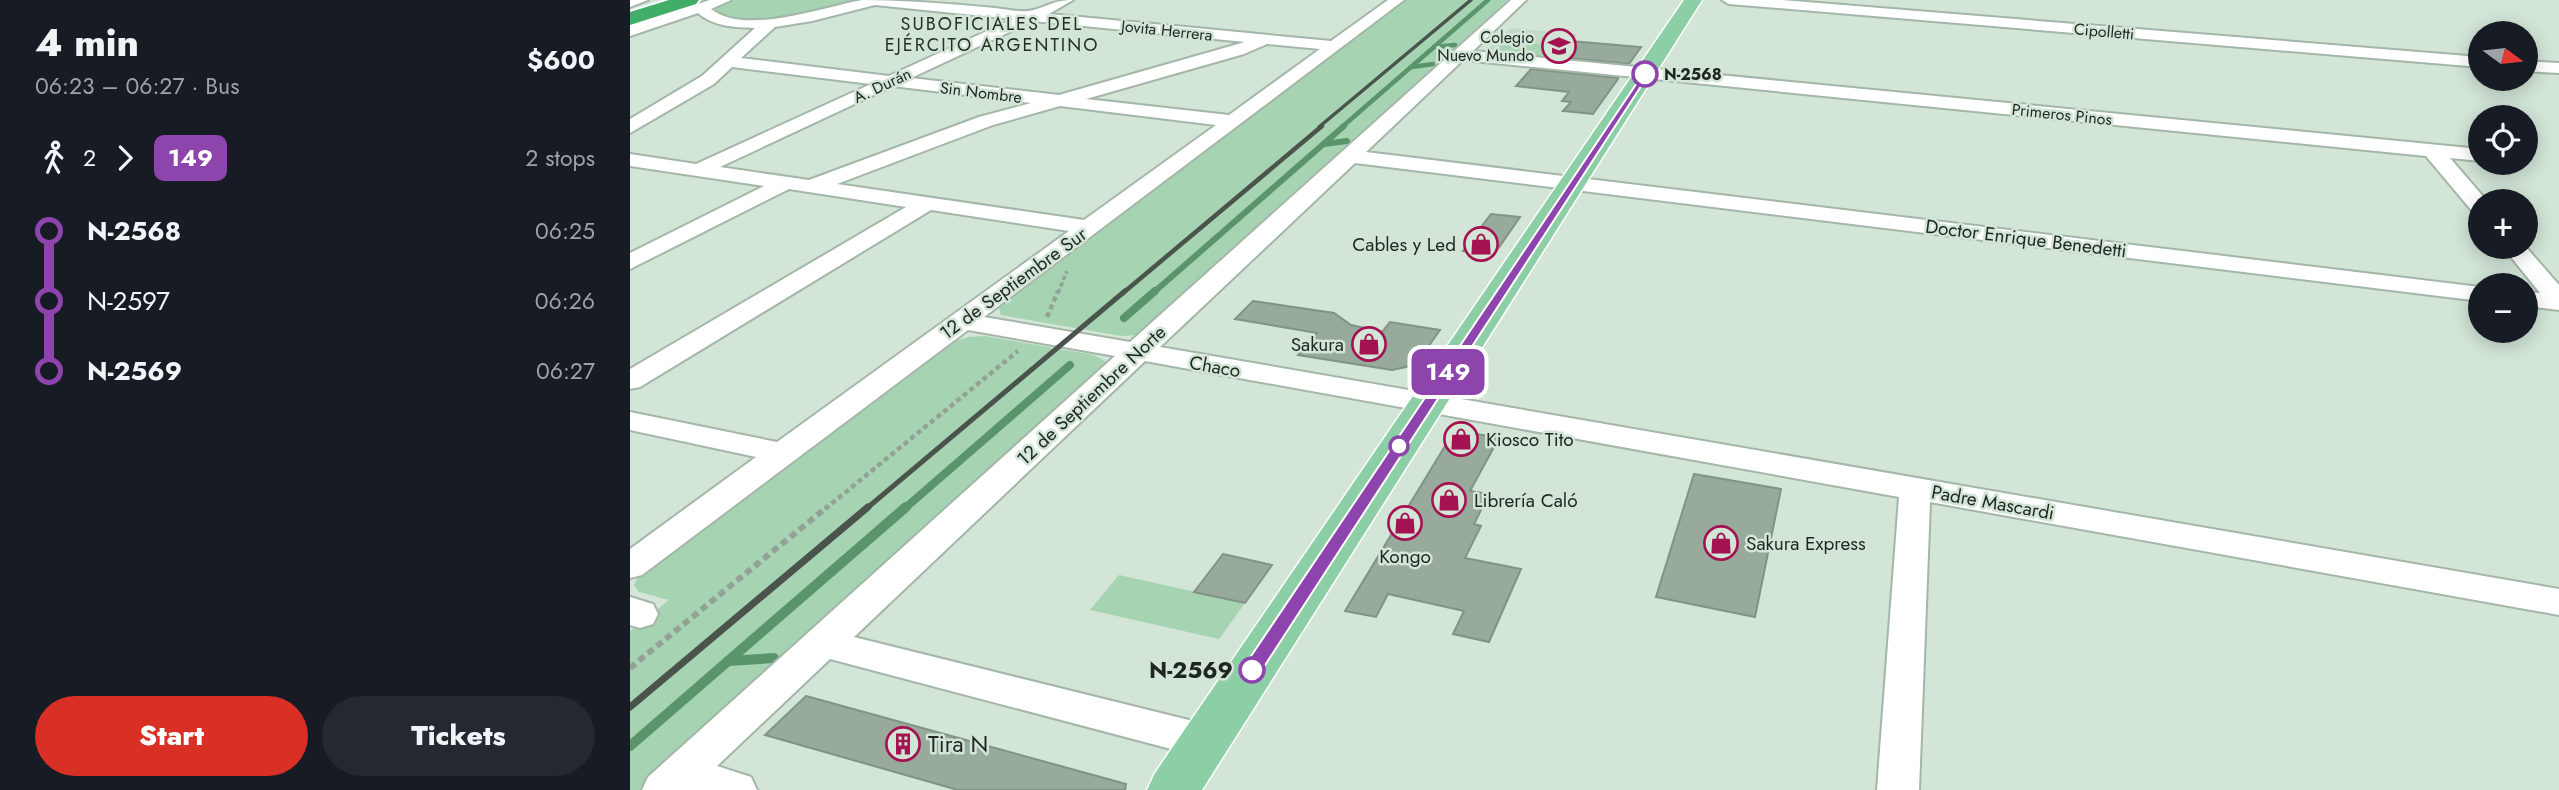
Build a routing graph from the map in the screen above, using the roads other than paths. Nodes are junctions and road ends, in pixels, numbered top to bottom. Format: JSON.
{"nodes":[{"id":1,"x":641,"y":0,"type":"edge"},
{"id":2,"x":672,"y":0,"type":"edge"},
{"id":3,"x":724,"y":0,"type":"edge"},
{"id":4,"x":1066,"y":0,"type":"edge"},
{"id":5,"x":1397,"y":0,"type":"edge"},
{"id":6,"x":1519,"y":0,"type":"edge"},
{"id":7,"x":1693,"y":0,"type":"edge"},
{"id":8,"x":1729,"y":0,"type":"edge"},
{"id":9,"x":876,"y":1,"type":"edge"},
{"id":10,"x":630,"y":4,"type":"edge"},
{"id":11,"x":694,"y":4,"type":"edge"},
{"id":12,"x":630,"y":13,"type":"edge"},
{"id":13,"x":1031,"y":16,"type":"junction"},
{"id":14,"x":630,"y":19,"type":"edge"},
{"id":15,"x":771,"y":22,"type":"junction"},
{"id":16,"x":630,"y":31,"type":"edge"},
{"id":17,"x":1265,"y":39,"type":"junction"},
{"id":18,"x":1335,"y":46,"type":"junction"},
{"id":19,"x":1459,"y":55,"type":"junction"},
{"id":20,"x":2468,"y":61,"type":"edge"},
{"id":21,"x":729,"y":62,"type":"junction"},
{"id":22,"x":2538,"y":66,"type":"edge"},
{"id":23,"x":2559,"y":68,"type":"edge"},
{"id":24,"x":1645,"y":74,"type":"junction"},
{"id":25,"x":890,"y":81,"type":"junction"},
{"id":26,"x":1057,"y":101,"type":"junction"},
{"id":27,"x":1233,"y":121,"type":"junction"},
{"id":28,"x":630,"y":127,"type":"edge"},
{"id":29,"x":2433,"y":150,"type":"junction"},
{"id":30,"x":2468,"y":154,"type":"edge"},
{"id":31,"x":1350,"y":156,"type":"junction"},
{"id":32,"x":630,"y":160,"type":"edge"},
{"id":33,"x":698,"y":170,"type":"junction"},
{"id":34,"x":786,"y":183,"type":"junction"},
{"id":35,"x":1573,"y":183,"type":"junction"},
{"id":36,"x":812,"y":187,"type":"junction"},
{"id":37,"x":2468,"y":192,"type":"edge"},
{"id":38,"x":928,"y":204,"type":"junction"},
{"id":39,"x":1089,"y":227,"type":"junction"},
{"id":40,"x":2524,"y":259,"type":"edge"},
{"id":41,"x":630,"y":262,"type":"edge"},
{"id":42,"x":2468,"y":293,"type":"edge"},
{"id":43,"x":2538,"y":300,"type":"edge"},
{"id":44,"x":2559,"y":302,"type":"edge"},
{"id":45,"x":962,"y":321,"type":"junction"},
{"id":46,"x":1137,"y":353,"type":"junction"},
{"id":47,"x":630,"y":381,"type":"edge"},
{"id":48,"x":1428,"y":403,"type":"junction"},
{"id":49,"x":630,"y":421,"type":"edge"},
{"id":50,"x":783,"y":453,"type":"junction"},
{"id":51,"x":1915,"y":488,"type":"junction"},
{"id":52,"x":630,"y":566,"type":"edge"},
{"id":53,"x":2559,"y":602,"type":"edge"},
{"id":54,"x":822,"y":643,"type":"junction"},
{"id":55,"x":1205,"y":741,"type":"junction"},
{"id":56,"x":672,"y":782,"type":"edge"},
{"id":57,"x":736,"y":790,"type":"edge"},
{"id":58,"x":1173,"y":790,"type":"edge"},
{"id":59,"x":1898,"y":790,"type":"edge"}],
"edges":[{"from":1,"to":10,"type":"street"},
{"from":2,"to":12,"type":"highway"},
{"from":3,"to":11,"type":"street"},
{"from":4,"to":13,"type":"street","name":"A. Durán"},
{"from":5,"to":18,"type":"street","name":"12 de Septiembre Sur"},
{"from":6,"to":19,"type":"street","name":"12 de Septiembre Norte"},
{"from":7,"to":24,"type":"main road"},
{"from":8,"to":20,"type":"street","name":"Cipolletti"},
{"from":9,"to":13,"type":"street","name":"Jovita Herrera"},
{"from":9,"to":15,"type":"street"},
{"from":11,"to":14,"type":"highway"},
{"from":11,"to":15,"type":"street"},
{"from":11,"to":16,"type":"street"},
{"from":13,"to":17,"type":"street","name":"Jovita Herrera"},
{"from":13,"to":25,"type":"street","name":"A. Durán"},
{"from":15,"to":21,"type":"street"},
{"from":17,"to":18,"type":"street","name":"Jovita Herrera"},
{"from":17,"to":26,"type":"street"},
{"from":18,"to":27,"type":"street","name":"12 de Septiembre Sur"},
{"from":19,"to":24,"type":"street"},
{"from":19,"to":31,"type":"street","name":"12 de Septiembre Norte"},
{"from":21,"to":25,"type":"street","name":"Sin Nombre"},
{"from":21,"to":28,"type":"street"},
{"from":22,"to":23,"type":"street"},
{"from":24,"to":29,"type":"street","name":"Primeros Pinos"},
{"from":24,"to":35,"type":"main road"},
{"from":25,"to":26,"type":"street","name":"Sin Nombre"},
{"from":25,"to":33,"type":"street","name":"A. Durán"},
{"from":26,"to":27,"type":"street","name":"Sin Nombre"},
{"from":26,"to":36,"type":"street"},
{"from":27,"to":39,"type":"street","name":"12 de Septiembre Sur"},
{"from":29,"to":30,"type":"street","name":"Primeros Pinos"},
{"from":29,"to":37,"type":"street"},
{"from":31,"to":35,"type":"street"},
{"from":31,"to":46,"type":"street","name":"12 de Septiembre Norte"},
{"from":32,"to":33,"type":"street"},
{"from":33,"to":34,"type":"street"},
{"from":34,"to":36,"type":"street"},
{"from":34,"to":41,"type":"street"},
{"from":35,"to":42,"type":"street","name":"Doctor Enrique Benedetti"},
{"from":35,"to":48,"type":"main road"},
{"from":36,"to":38,"type":"street"},
{"from":38,"to":39,"type":"street"},
{"from":38,"to":47,"type":"street"},
{"from":39,"to":45,"type":"street","name":"12 de Septiembre Sur"},
{"from":40,"to":44,"type":"street"},
{"from":43,"to":44,"type":"street"},
{"from":45,"to":46,"type":"street","name":"Chaco"},
{"from":45,"to":50,"type":"street","name":"12 de Septiembre Sur"},
{"from":46,"to":48,"type":"street","name":"Chaco"},
{"from":46,"to":54,"type":"street","name":"12 de Septiembre Norte"},
{"from":48,"to":51,"type":"street","name":"Padre Mascardi"},
{"from":48,"to":55,"type":"main road"},
{"from":49,"to":50,"type":"street"},
{"from":50,"to":52,"type":"street","name":"12 de Septiembre Sur"},
{"from":51,"to":53,"type":"street","name":"Padre Mascardi"},
{"from":51,"to":59,"type":"street"},
{"from":54,"to":55,"type":"street"},
{"from":54,"to":56,"type":"street","name":"12 de Septiembre Norte"},
{"from":55,"to":58,"type":"main road"},
{"from":56,"to":57,"type":"street"}]}
